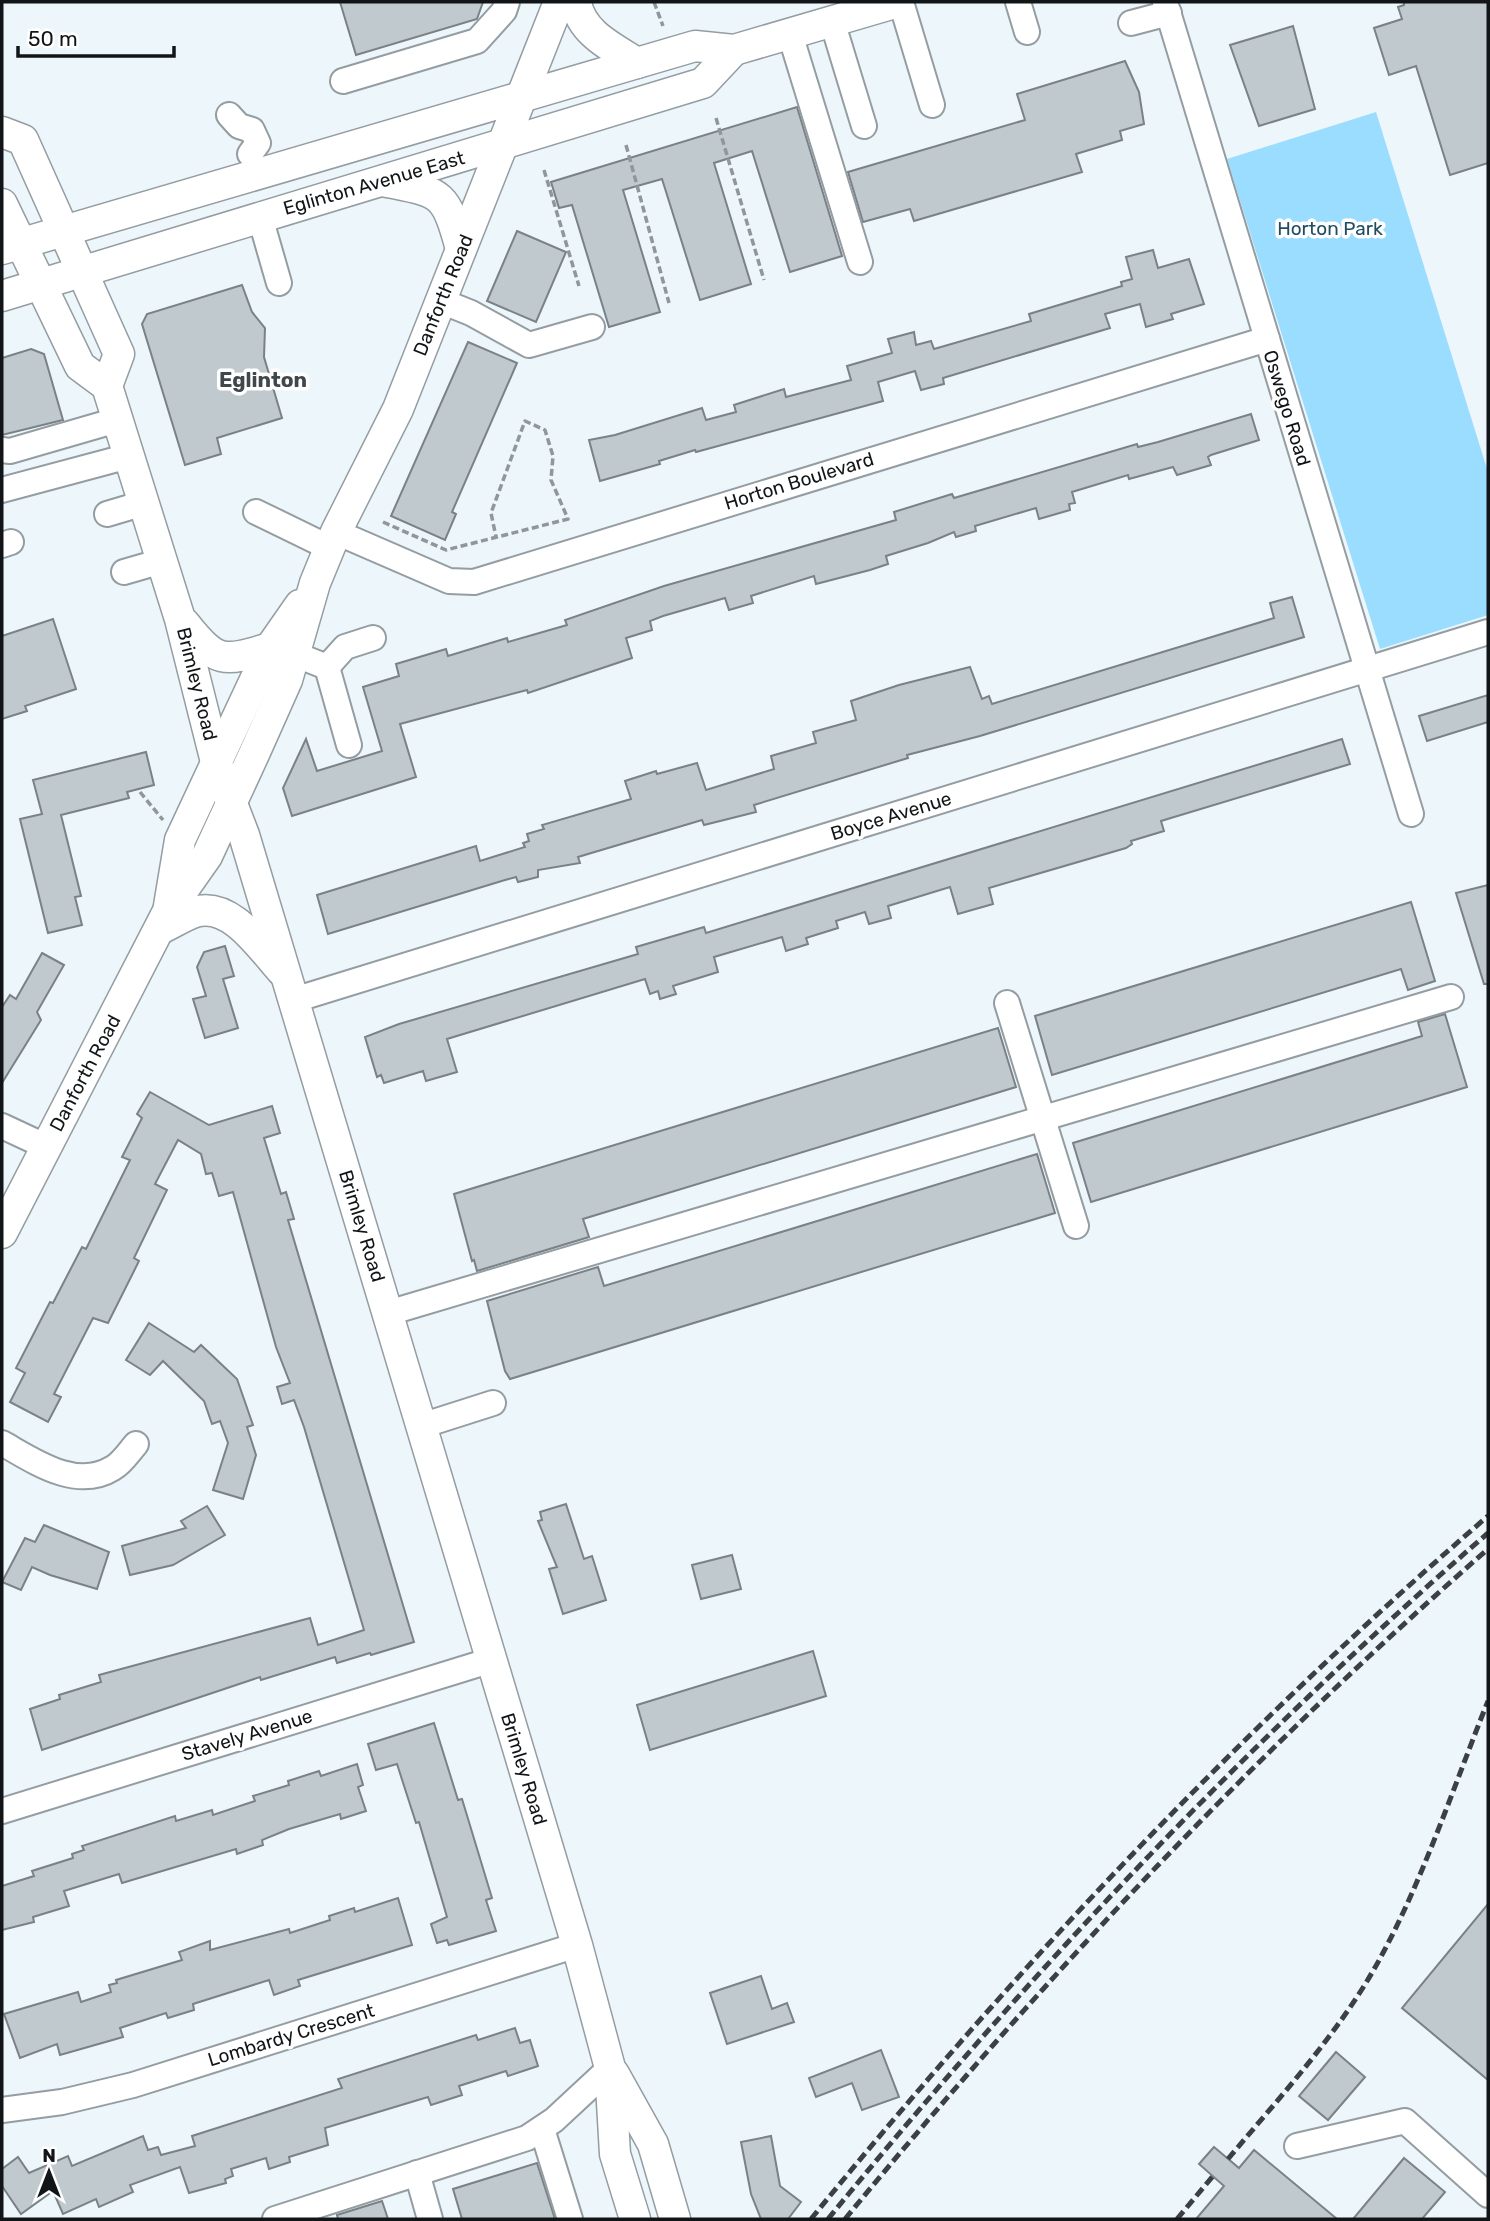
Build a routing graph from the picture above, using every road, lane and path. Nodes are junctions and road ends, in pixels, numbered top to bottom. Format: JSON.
{"nodes":[{"id":1,"x":507,"y":2,"type":"edge"},
{"id":2,"x":559,"y":2,"type":"edge"},
{"id":3,"x":576,"y":2,"type":"edge"},
{"id":4,"x":654,"y":2,"type":"edge"},
{"id":5,"x":900,"y":2,"type":"edge"},
{"id":6,"x":1018,"y":2,"type":"edge"},
{"id":7,"x":1167,"y":7,"type":"edge"},
{"id":8,"x":832,"y":21,"type":"junction"},
{"id":9,"x":1131,"y":23,"type":"dead end"},
{"id":10,"x":663,"y":26,"type":"dead end"},
{"id":11,"x":1027,"y":32,"type":"dead end"},
{"id":12,"x":790,"y":33,"type":"junction"},
{"id":13,"x":734,"y":50,"type":"junction"},
{"id":14,"x":637,"y":63,"type":"junction"},
{"id":15,"x":343,"y":81,"type":"dead end"},
{"id":16,"x":523,"y":96,"type":"junction"},
{"id":17,"x":932,"y":105,"type":"dead end"},
{"id":18,"x":716,"y":118,"type":"dead end"},
{"id":19,"x":234,"y":121,"type":"dead end"},
{"id":20,"x":864,"y":126,"type":"dead end"},
{"id":21,"x":2,"y":132,"type":"edge"},
{"id":22,"x":504,"y":143,"type":"junction"},
{"id":23,"x":626,"y":145,"type":"dead end"},
{"id":24,"x":253,"y":164,"type":"junction"},
{"id":25,"x":544,"y":170,"type":"dead end"},
{"id":26,"x":379,"y":181,"type":"junction"},
{"id":27,"x":2,"y":204,"type":"edge"},
{"id":28,"x":260,"y":217,"type":"junction"},
{"id":29,"x":64,"y":232,"type":"junction"},
{"id":30,"x":12,"y":246,"type":"edge"},
{"id":31,"x":461,"y":248,"type":"junction"},
{"id":32,"x":860,"y":262,"type":"dead end"},
{"id":33,"x":82,"y":272,"type":"junction"},
{"id":34,"x":764,"y":280,"type":"dead end"},
{"id":35,"x":279,"y":283,"type":"dead end"},
{"id":36,"x":41,"y":285,"type":"junction"},
{"id":37,"x":579,"y":286,"type":"dead end"},
{"id":38,"x":2,"y":296,"type":"edge"},
{"id":39,"x":441,"y":301,"type":"junction"},
{"id":40,"x":669,"y":303,"type":"dead end"},
{"id":41,"x":592,"y":327,"type":"dead end"},
{"id":42,"x":1266,"y":339,"type":"junction"},
{"id":43,"x":107,"y":386,"type":"junction"},
{"id":44,"x":117,"y":419,"type":"junction"},
{"id":45,"x":2,"y":450,"type":"edge"},
{"id":46,"x":129,"y":456,"type":"junction"},
{"id":47,"x":2,"y":490,"type":"edge"},
{"id":48,"x":144,"y":503,"type":"junction"},
{"id":49,"x":256,"y":512,"type":"dead end"},
{"id":50,"x":107,"y":514,"type":"dead end"},
{"id":51,"x":383,"y":522,"type":"dead end"},
{"id":52,"x":496,"y":537,"type":"junction"},
{"id":53,"x":333,"y":540,"type":"junction"},
{"id":54,"x":162,"y":561,"type":"junction"},
{"id":55,"x":124,"y":572,"type":"dead end"},
{"id":56,"x":180,"y":619,"type":"junction"},
{"id":57,"x":1488,"y":632,"type":"edge"},
{"id":58,"x":373,"y":638,"type":"dead end"},
{"id":59,"x":282,"y":651,"type":"junction"},
{"id":60,"x":327,"y":667,"type":"junction"},
{"id":61,"x":1365,"y":670,"type":"junction"},
{"id":62,"x":349,"y":745,"type":"dead end"},
{"id":63,"x":216,"y":762,"type":"junction"},
{"id":64,"x":140,"y":792,"type":"dead end"},
{"id":65,"x":232,"y":801,"type":"junction"},
{"id":66,"x":1411,"y":814,"type":"dead end"},
{"id":67,"x":180,"y":840,"type":"junction"},
{"id":68,"x":164,"y":921,"type":"junction"},
{"id":69,"x":290,"y":988,"type":"junction"},
{"id":70,"x":1451,"y":997,"type":"dead end"},
{"id":71,"x":1007,"y":1003,"type":"dead end"},
{"id":72,"x":1043,"y":1118,"type":"junction"},
{"id":73,"x":2,"y":1126,"type":"edge"},
{"id":74,"x":47,"y":1147,"type":"junction"},
{"id":75,"x":1076,"y":1226,"type":"dead end"},
{"id":76,"x":2,"y":1233,"type":"edge"},
{"id":77,"x":388,"y":1313,"type":"junction"},
{"id":78,"x":493,"y":1403,"type":"dead end"},
{"id":79,"x":421,"y":1426,"type":"junction"},
{"id":80,"x":2,"y":1443,"type":"edge"},
{"id":81,"x":136,"y":1444,"type":"dead end"},
{"id":82,"x":492,"y":1660,"type":"junction"},
{"id":83,"x":2,"y":1811,"type":"edge"},
{"id":84,"x":577,"y":1945,"type":"junction"},
{"id":85,"x":610,"y":2068,"type":"junction"},
{"id":86,"x":2,"y":2110,"type":"edge"},
{"id":87,"x":542,"y":2129,"type":"junction"},
{"id":88,"x":1297,"y":2146,"type":"dead end"},
{"id":89,"x":416,"y":2173,"type":"junction"},
{"id":90,"x":1488,"y":2195,"type":"edge"},
{"id":91,"x":275,"y":2219,"type":"edge"},
{"id":92,"x":430,"y":2219,"type":"edge"},
{"id":93,"x":570,"y":2219,"type":"edge"},
{"id":94,"x":635,"y":2219,"type":"edge"},
{"id":95,"x":675,"y":2219,"type":"edge"}],
"edges":[{"from":1,"to":15,"type":"street"},
{"from":2,"to":16,"type":"main road","name":"Danforth Road"},
{"from":3,"to":14,"type":"main road"},
{"from":4,"to":10,"type":"path"},
{"from":5,"to":8,"type":"main road","name":"Eglinton Avenue East"},
{"from":5,"to":17,"type":"street"},
{"from":6,"to":11,"type":"street"},
{"from":7,"to":9,"type":"street"},
{"from":7,"to":42,"type":"street","name":"Oswego Road"},
{"from":8,"to":12,"type":"main road","name":"Eglinton Avenue East"},
{"from":8,"to":20,"type":"street"},
{"from":12,"to":13,"type":"main road","name":"Eglinton Avenue East"},
{"from":12,"to":32,"type":"street"},
{"from":13,"to":14,"type":"main road","name":"Eglinton Avenue East"},
{"from":13,"to":22,"type":"main road","name":"Eglinton Avenue East"},
{"from":14,"to":16,"type":"main road","name":"Eglinton Avenue East"},
{"from":16,"to":22,"type":"main road","name":"Danforth Road"},
{"from":16,"to":24,"type":"main road","name":"Eglinton Avenue East"},
{"from":18,"to":34,"type":"path"},
{"from":19,"to":24,"type":"street"},
{"from":21,"to":29,"type":"main road"},
{"from":22,"to":26,"type":"main road","name":"Eglinton Avenue East"},
{"from":22,"to":31,"type":"main road","name":"Danforth Road"},
{"from":23,"to":40,"type":"path"},
{"from":24,"to":29,"type":"main road","name":"Eglinton Avenue East"},
{"from":25,"to":37,"type":"path"},
{"from":26,"to":28,"type":"main road","name":"Eglinton Avenue East"},
{"from":26,"to":31,"type":"main road"},
{"from":27,"to":30,"type":"main road"},
{"from":28,"to":33,"type":"main road","name":"Eglinton Avenue East"},
{"from":28,"to":35,"type":"street"},
{"from":29,"to":30,"type":"main road","name":"Eglinton Avenue East"},
{"from":29,"to":33,"type":"main road"},
{"from":30,"to":36,"type":"main road"},
{"from":31,"to":39,"type":"main road","name":"Danforth Road"},
{"from":33,"to":36,"type":"main road","name":"Eglinton Avenue East"},
{"from":33,"to":43,"type":"main road"},
{"from":36,"to":38,"type":"main road","name":"Eglinton Avenue East"},
{"from":36,"to":43,"type":"main road"},
{"from":39,"to":41,"type":"street"},
{"from":39,"to":53,"type":"main road","name":"Danforth Road"},
{"from":42,"to":53,"type":"street","name":"Horton Boulevard"},
{"from":42,"to":61,"type":"street","name":"Oswego Road"},
{"from":43,"to":44,"type":"main road","name":"Brimley Road"},
{"from":44,"to":45,"type":"street"},
{"from":44,"to":46,"type":"main road","name":"Brimley Road"},
{"from":46,"to":47,"type":"street"},
{"from":46,"to":48,"type":"main road","name":"Brimley Road"},
{"from":48,"to":50,"type":"street"},
{"from":48,"to":54,"type":"main road","name":"Brimley Road"},
{"from":49,"to":53,"type":"street","name":"Horton Boulevard"},
{"from":51,"to":52,"type":"path"},
{"from":52,"to":52,"type":"path"},
{"from":53,"to":59,"type":"main road","name":"Danforth Road"},
{"from":54,"to":55,"type":"street"},
{"from":54,"to":56,"type":"main road","name":"Brimley Road"},
{"from":56,"to":59,"type":"main road"},
{"from":56,"to":63,"type":"main road","name":"Brimley Road"},
{"from":57,"to":61,"type":"street","name":"Boyce Avenue"},
{"from":58,"to":60,"type":"street"},
{"from":59,"to":60,"type":"street"},
{"from":59,"to":63,"type":"main road","name":"Danforth Road"},
{"from":59,"to":65,"type":"main road","name":"Danforth Road"},
{"from":60,"to":62,"type":"street"},
{"from":61,"to":66,"type":"street","name":"Oswego Road"},
{"from":61,"to":69,"type":"street","name":"Boyce Avenue"},
{"from":63,"to":65,"type":"main road","name":"Brimley Road"},
{"from":63,"to":67,"type":"main road","name":"Danforth Road"},
{"from":64,"to":67,"type":"path"},
{"from":65,"to":68,"type":"main road","name":"Danforth Road"},
{"from":65,"to":69,"type":"main road","name":"Brimley Road"},
{"from":67,"to":68,"type":"main road","name":"Danforth Road"},
{"from":68,"to":69,"type":"main road"},
{"from":68,"to":74,"type":"main road","name":"Danforth Road"},
{"from":69,"to":77,"type":"main road","name":"Brimley Road"},
{"from":70,"to":72,"type":"street"},
{"from":71,"to":72,"type":"street"},
{"from":72,"to":75,"type":"street"},
{"from":72,"to":77,"type":"street"},
{"from":73,"to":74,"type":"street"},
{"from":74,"to":76,"type":"main road","name":"Danforth Road"},
{"from":77,"to":79,"type":"main road","name":"Brimley Road"},
{"from":78,"to":79,"type":"street"},
{"from":79,"to":82,"type":"main road","name":"Brimley Road"},
{"from":80,"to":81,"type":"street"},
{"from":82,"to":83,"type":"street","name":"Stavely Avenue"},
{"from":82,"to":84,"type":"main road","name":"Brimley Road"},
{"from":84,"to":85,"type":"main road","name":"Brimley Road"},
{"from":84,"to":86,"type":"street","name":"Lombardy Crescent"},
{"from":85,"to":87,"type":"street"},
{"from":85,"to":94,"type":"main road","name":"Brimley Road"},
{"from":85,"to":95,"type":"main road","name":"Brimley Road"},
{"from":87,"to":89,"type":"street"},
{"from":87,"to":93,"type":"street"},
{"from":88,"to":90,"type":"street"},
{"from":89,"to":91,"type":"street"},
{"from":89,"to":92,"type":"street"}]}
